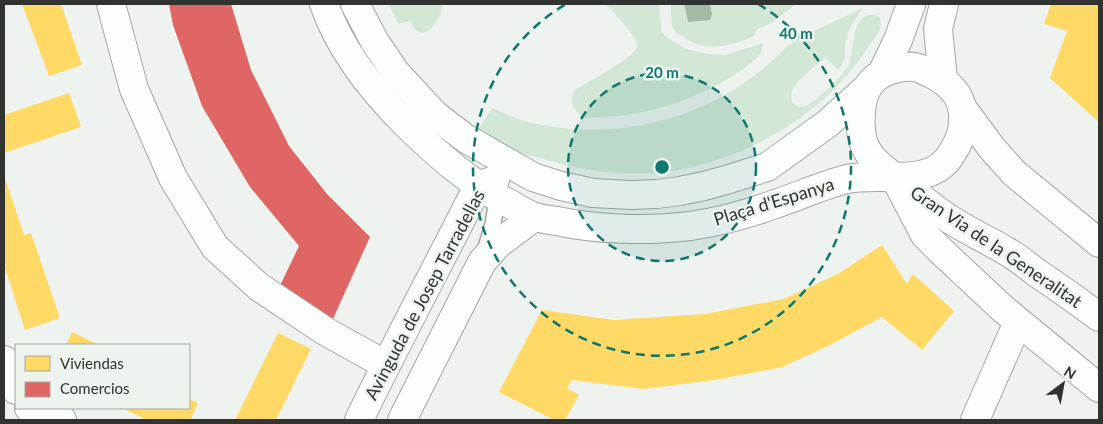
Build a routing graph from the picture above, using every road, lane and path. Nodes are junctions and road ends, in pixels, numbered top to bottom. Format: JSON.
{"nodes":[{"id":1,"x":111,"y":4,"type":"edge"},
{"id":2,"x":324,"y":4,"type":"edge"},
{"id":3,"x":355,"y":4,"type":"edge"},
{"id":4,"x":911,"y":4,"type":"edge"},
{"id":5,"x":944,"y":4,"type":"edge"},
{"id":6,"x":875,"y":80,"type":"junction"},
{"id":7,"x":942,"y":80,"type":"junction"},
{"id":8,"x":963,"y":109,"type":"junction"},
{"id":9,"x":894,"y":176,"type":"junction"},
{"id":10,"x":493,"y":180,"type":"junction"},
{"id":11,"x":534,"y":217,"type":"junction"},
{"id":12,"x":1099,"y":243,"type":"edge"},
{"id":13,"x":482,"y":262,"type":"junction"},
{"id":14,"x":1099,"y":316,"type":"edge"},
{"id":15,"x":1018,"y":322,"type":"junction"},
{"id":16,"x":4,"y":360,"type":"edge"},
{"id":17,"x":386,"y":365,"type":"junction"},
{"id":18,"x":15,"y":388,"type":"edge"},
{"id":19,"x":1099,"y":388,"type":"edge"},
{"id":20,"x":32,"y":409,"type":"edge"},
{"id":21,"x":62,"y":420,"type":"edge"},
{"id":22,"x":359,"y":420,"type":"edge"},
{"id":23,"x":402,"y":420,"type":"edge"},
{"id":24,"x":975,"y":420,"type":"edge"}],
"edges":[{"from":1,"to":17,"type":"main road"},
{"from":2,"to":10,"type":"main road","name":"Plaça d'Espanya"},
{"from":3,"to":10,"type":"main road"},
{"from":4,"to":6,"type":"main road"},
{"from":5,"to":7,"type":"main road"},
{"from":6,"to":7,"type":"main road"},
{"from":6,"to":9,"type":"main road"},
{"from":6,"to":10,"type":"main road","name":"Avinguda de Josep Tarradellas"},
{"from":7,"to":8,"type":"main road"},
{"from":8,"to":9,"type":"main road","name":"Plaça d'Espanya"},
{"from":8,"to":12,"type":"main road"},
{"from":9,"to":11,"type":"main road","name":"Plaça d'Espanya"},
{"from":9,"to":14,"type":"main road","name":"Gran Via de la Generalitat"},
{"from":9,"to":15,"type":"main road"},
{"from":10,"to":11,"type":"main road","name":"Plaça d'Espanya"},
{"from":10,"to":13,"type":"lane","name":"Avinguda de Josep Tarradellas"},
{"from":10,"to":17,"type":"main road","name":"Avinguda de Josep Tarradellas"},
{"from":11,"to":13,"type":"main road","name":"Avinguda de Josep Tarradellas"},
{"from":13,"to":23,"type":"main road","name":"Avinguda de Josep Tarradellas"},
{"from":15,"to":19,"type":"main road"},
{"from":15,"to":24,"type":"main road"},
{"from":16,"to":18,"type":"main road"},
{"from":17,"to":22,"type":"main road","name":"Avinguda de Josep Tarradellas"},
{"from":20,"to":21,"type":"main road"}]}
